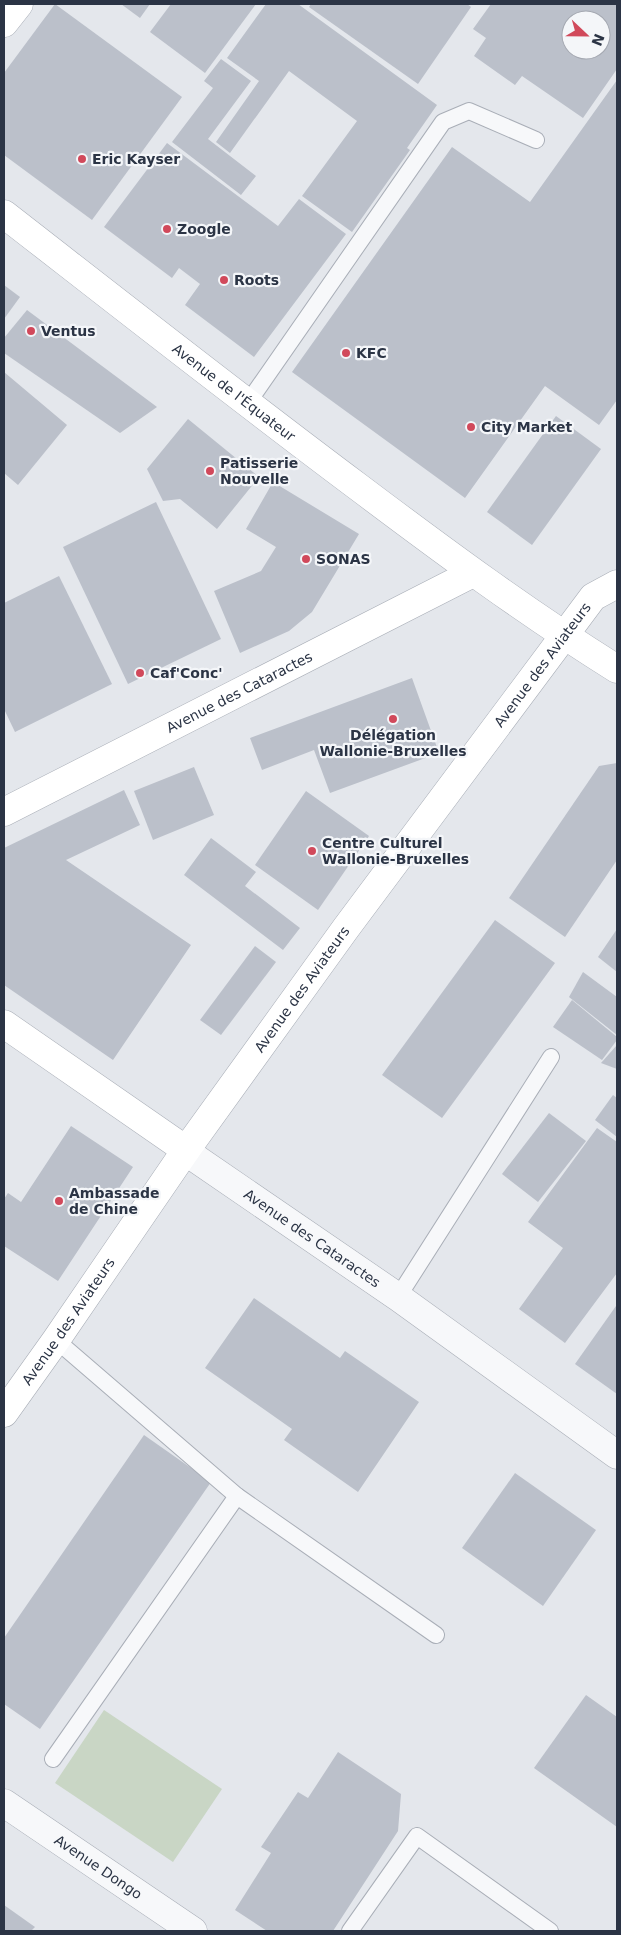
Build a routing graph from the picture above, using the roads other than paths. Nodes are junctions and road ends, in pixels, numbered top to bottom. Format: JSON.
{"nodes":[{"id":1,"x":19,"y":4,"type":"edge"},
{"id":2,"x":4,"y":23,"type":"edge"},
{"id":3,"x":536,"y":140,"type":"dead end"},
{"id":4,"x":4,"y":214,"type":"edge"},
{"id":5,"x":247,"y":404,"type":"junction"},
{"id":6,"x":473,"y":573,"type":"junction"},
{"id":7,"x":617,"y":584,"type":"edge"},
{"id":8,"x":564,"y":636,"type":"junction"},
{"id":9,"x":617,"y":669,"type":"edge"},
{"id":10,"x":4,"y":812,"type":"edge"},
{"id":11,"x":4,"y":1024,"type":"edge"},
{"id":12,"x":551,"y":1057,"type":"dead end"},
{"id":13,"x":186,"y":1150,"type":"junction"},
{"id":14,"x":398,"y":1297,"type":"junction"},
{"id":15,"x":56,"y":1340,"type":"junction"},
{"id":16,"x":4,"y":1413,"type":"edge"},
{"id":17,"x":617,"y":1455,"type":"edge"},
{"id":18,"x":237,"y":1496,"type":"junction"},
{"id":19,"x":436,"y":1635,"type":"dead end"},
{"id":20,"x":53,"y":1759,"type":"dead end"},
{"id":21,"x":4,"y":1803,"type":"edge"},
{"id":22,"x":193,"y":1931,"type":"edge"},
{"id":23,"x":350,"y":1931,"type":"edge"},
{"id":24,"x":550,"y":1931,"type":"edge"}],
"edges":[{"from":1,"to":2,"type":"street"},
{"from":3,"to":5,"type":"lane"},
{"from":4,"to":5,"type":"street","name":"Avenue de l'Équateur"},
{"from":5,"to":6,"type":"street","name":"Avenue de l'Équateur"},
{"from":6,"to":8,"type":"street","name":"Avenue de l'Équateur"},
{"from":6,"to":10,"type":"street","name":"Avenue des Cataractes"},
{"from":7,"to":8,"type":"street","name":"Avenue des Aviateurs"},
{"from":8,"to":9,"type":"street","name":"Avenue de l'Équateur"},
{"from":8,"to":13,"type":"street","name":"Avenue des Aviateurs"},
{"from":11,"to":13,"type":"street","name":"Avenue des Cataractes"},
{"from":12,"to":14,"type":"lane"},
{"from":13,"to":14,"type":"street","name":"Avenue des Cataractes"},
{"from":13,"to":15,"type":"street","name":"Avenue des Aviateurs"},
{"from":14,"to":17,"type":"street","name":"Avenue des Cataractes"},
{"from":15,"to":16,"type":"street","name":"Avenue des Aviateurs"},
{"from":15,"to":18,"type":"lane"},
{"from":18,"to":19,"type":"lane"},
{"from":18,"to":20,"type":"lane"},
{"from":21,"to":22,"type":"street","name":"Avenue Dongo"},
{"from":23,"to":24,"type":"lane"}]}
